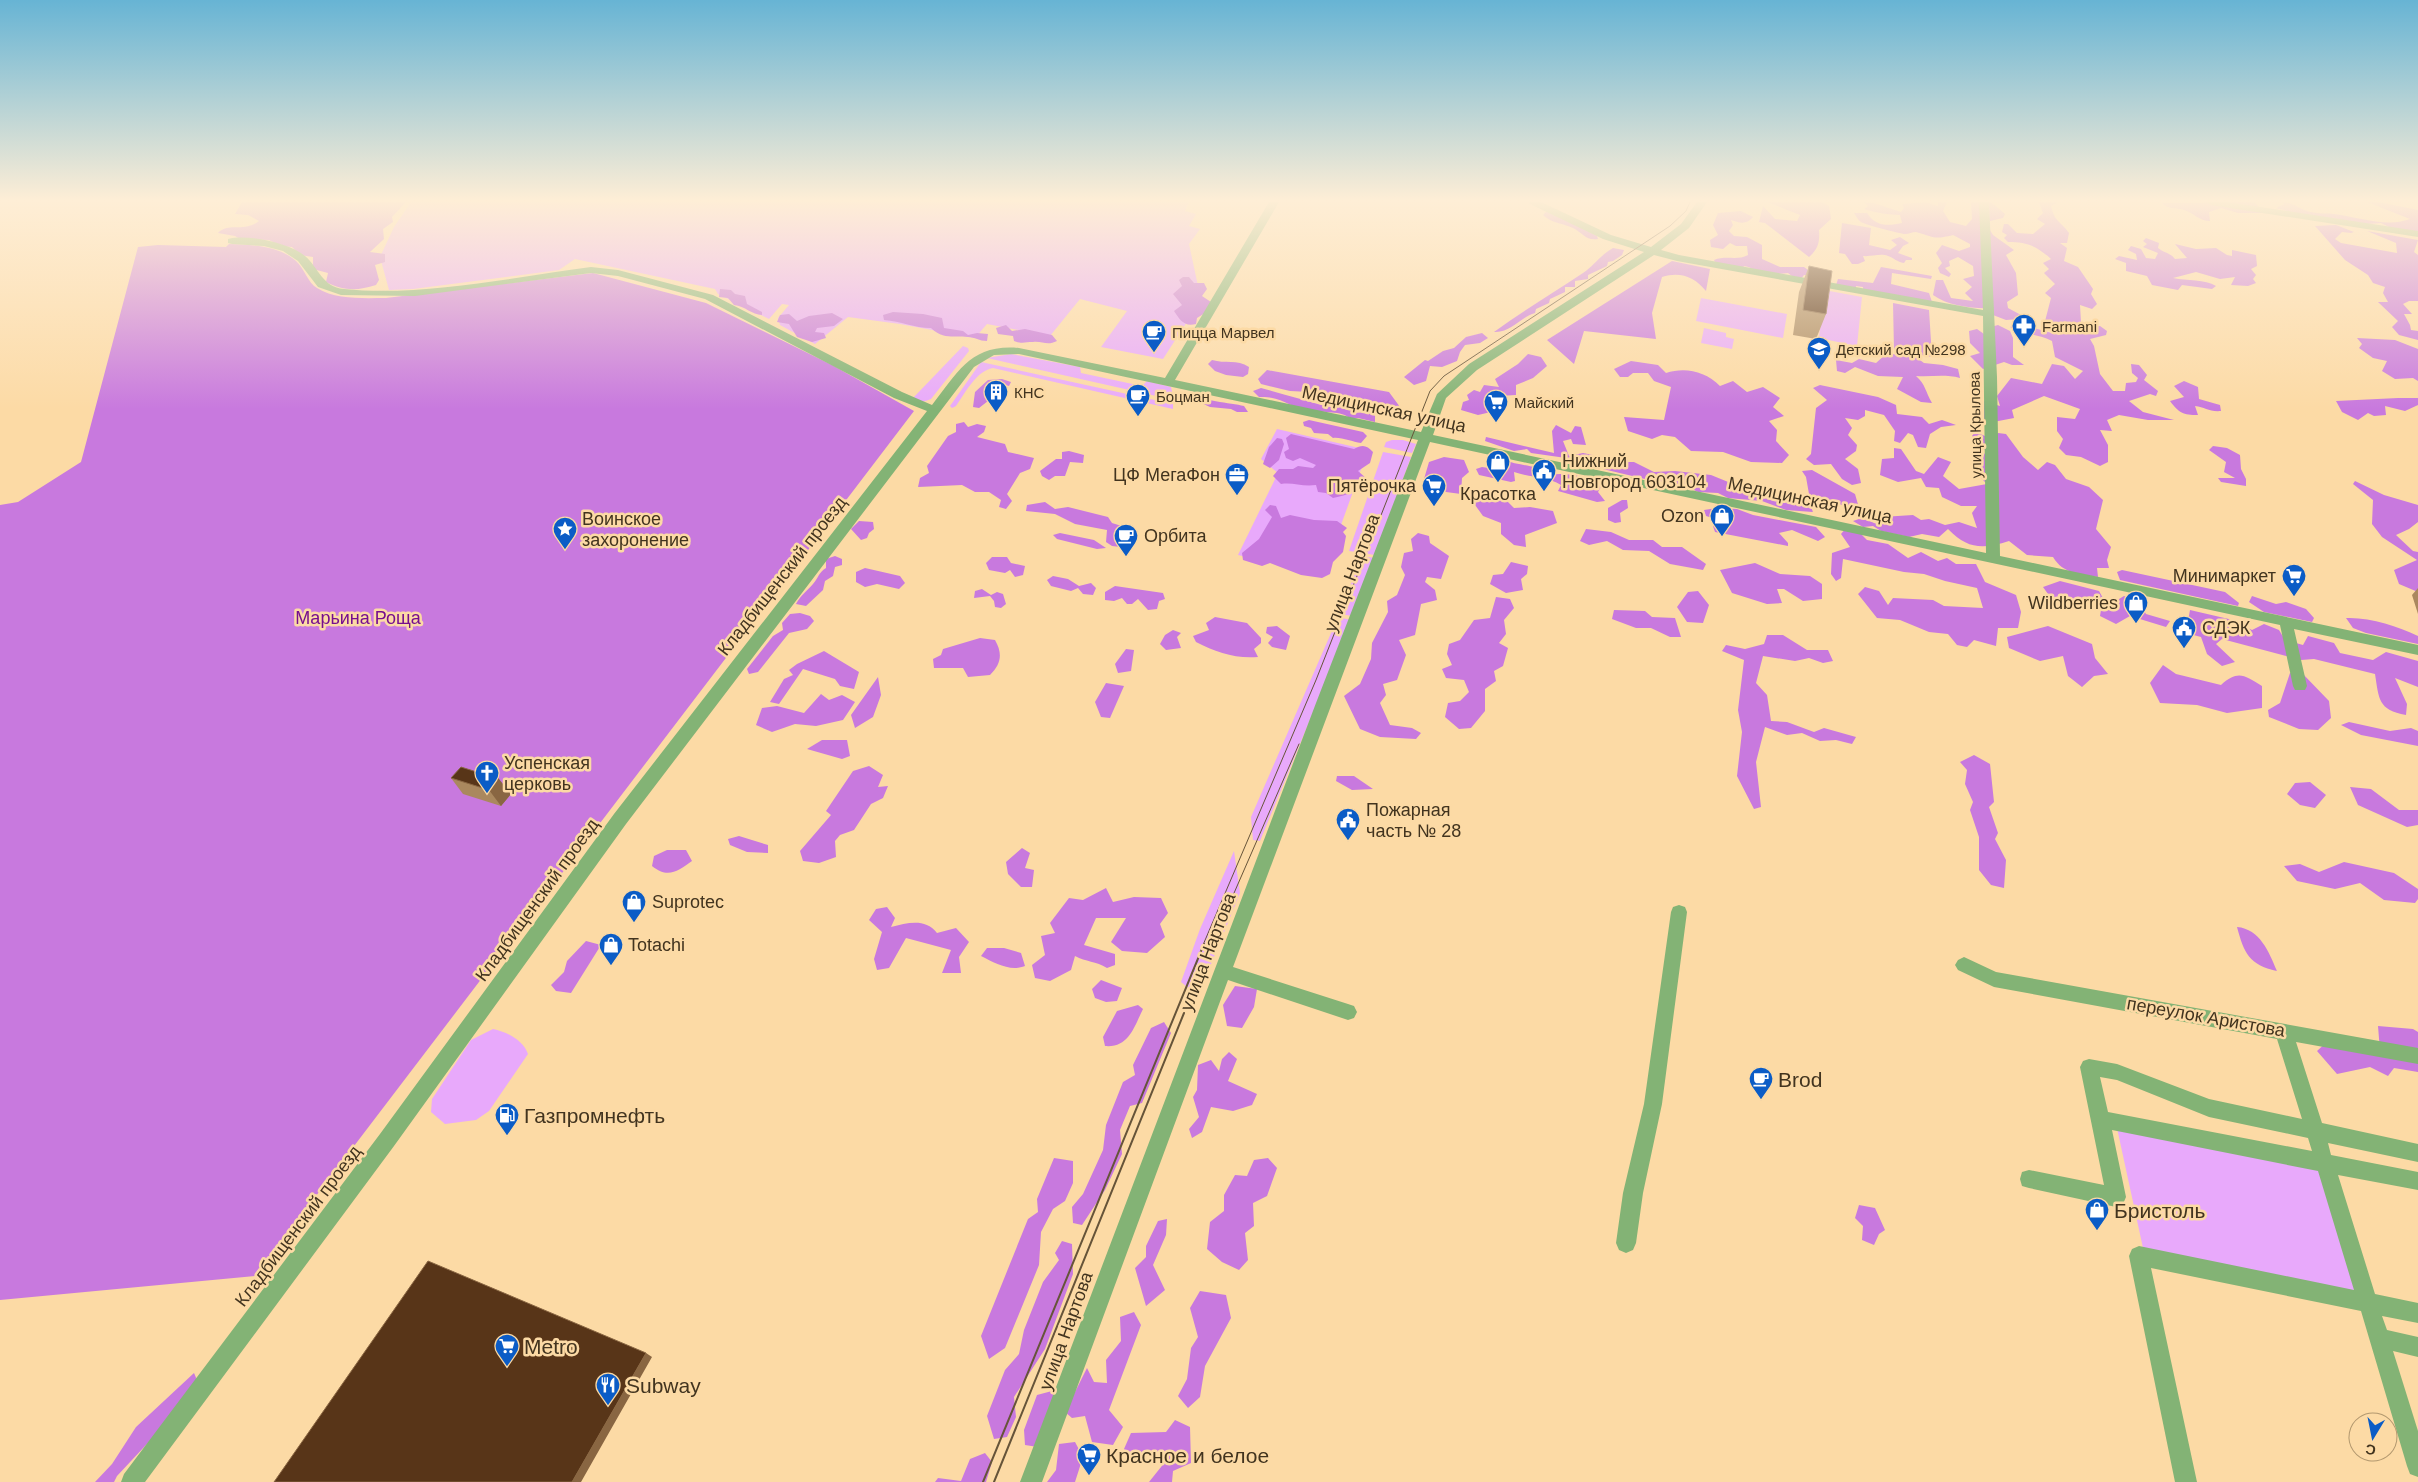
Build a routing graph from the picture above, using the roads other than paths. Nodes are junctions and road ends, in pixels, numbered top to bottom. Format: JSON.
{"nodes":[{"id":1,"x":311,"y":271,"type":"edge"},
{"id":2,"x":582,"y":271,"type":"edge"},
{"id":3,"x":601,"y":271,"type":"edge"},
{"id":4,"x":1233,"y":271,"type":"edge"},
{"id":5,"x":1621,"y":271,"type":"edge"},
{"id":6,"x":1745,"y":271,"type":"edge"},
{"id":7,"x":1986,"y":271,"type":"edge"},
{"id":8,"x":1988,"y":314,"type":"junction"},
{"id":9,"x":987,"y":353,"type":"joint"},
{"id":10,"x":1168,"y":382,"type":"junction"},
{"id":11,"x":937,"y":409,"type":"junction"},
{"id":12,"x":1426,"y":437,"type":"junction"},
{"id":13,"x":1993,"y":558,"type":"junction"},
{"id":14,"x":2286,"y":622,"type":"junction"},
{"id":15,"x":2418,"y":650,"type":"edge"},
{"id":16,"x":2300,"y":686,"type":"dead end"},
{"id":17,"x":1679,"y":912,"type":"dead end"},
{"id":18,"x":1964,"y":966,"type":"dead end"},
{"id":19,"x":1222,"y":971,"type":"junction"},
{"id":20,"x":1348,"y":1012,"type":"dead end"},
{"id":21,"x":2284,"y":1032,"type":"junction"},
{"id":22,"x":2418,"y":1056,"type":"edge"},
{"id":23,"x":2100,"y":1119,"type":"junction"},
{"id":24,"x":2315,"y":1130,"type":"junction"},
{"id":25,"x":2418,"y":1153,"type":"edge"},
{"id":26,"x":2325,"y":1163,"type":"junction"},
{"id":27,"x":2029,"y":1179,"type":"dead end"},
{"id":28,"x":2418,"y":1181,"type":"edge"},
{"id":29,"x":1626,"y":1244,"type":"dead end"},
{"id":30,"x":2368,"y":1303,"type":"junction"},
{"id":31,"x":2418,"y":1313,"type":"edge"},
{"id":32,"x":2379,"y":1338,"type":"junction"},
{"id":33,"x":2418,"y":1347,"type":"edge"},
{"id":34,"x":2418,"y":1466,"type":"edge"},
{"id":35,"x":132,"y":1482,"type":"edge"},
{"id":36,"x":1031,"y":1482,"type":"edge"},
{"id":37,"x":2186,"y":1482,"type":"edge"}],
"edges":[{"from":1,"to":2,"type":"street"},
{"from":3,"to":11,"type":"street"},
{"from":4,"to":10,"type":"street"},
{"from":5,"to":12,"type":"street","name":"улица Нартова"},
{"from":6,"to":8,"type":"street"},
{"from":7,"to":8,"type":"street","name":"улица Крылова"},
{"from":8,"to":13,"type":"street","name":"улица Крылова"},
{"from":9,"to":10,"type":"street","name":"Медицинская улица"},
{"from":9,"to":11,"type":"street","name":"Кладбищенский проезд"},
{"from":10,"to":12,"type":"street","name":"Медицинская улица"},
{"from":11,"to":35,"type":"street","name":"Кладбищенский проезд"},
{"from":12,"to":13,"type":"street","name":"Медицинская улица"},
{"from":12,"to":19,"type":"street","name":"улица Нартова"},
{"from":13,"to":14,"type":"street","name":"Медицинская улица"},
{"from":14,"to":15,"type":"street","name":"Медицинская улица"},
{"from":14,"to":16,"type":"street"},
{"from":17,"to":29,"type":"street"},
{"from":18,"to":21,"type":"street","name":"переулок Аристова"},
{"from":19,"to":20,"type":"street"},
{"from":19,"to":36,"type":"street","name":"улица Нартова"},
{"from":21,"to":22,"type":"street","name":"переулок Аристова"},
{"from":21,"to":24,"type":"street"},
{"from":23,"to":24,"type":"street"},
{"from":23,"to":26,"type":"street"},
{"from":23,"to":27,"type":"street"},
{"from":24,"to":25,"type":"street"},
{"from":24,"to":26,"type":"street"},
{"from":26,"to":28,"type":"street"},
{"from":26,"to":30,"type":"street"},
{"from":30,"to":31,"type":"street"},
{"from":30,"to":32,"type":"street"},
{"from":30,"to":37,"type":"street"},
{"from":32,"to":33,"type":"street"},
{"from":32,"to":34,"type":"street"}]}
